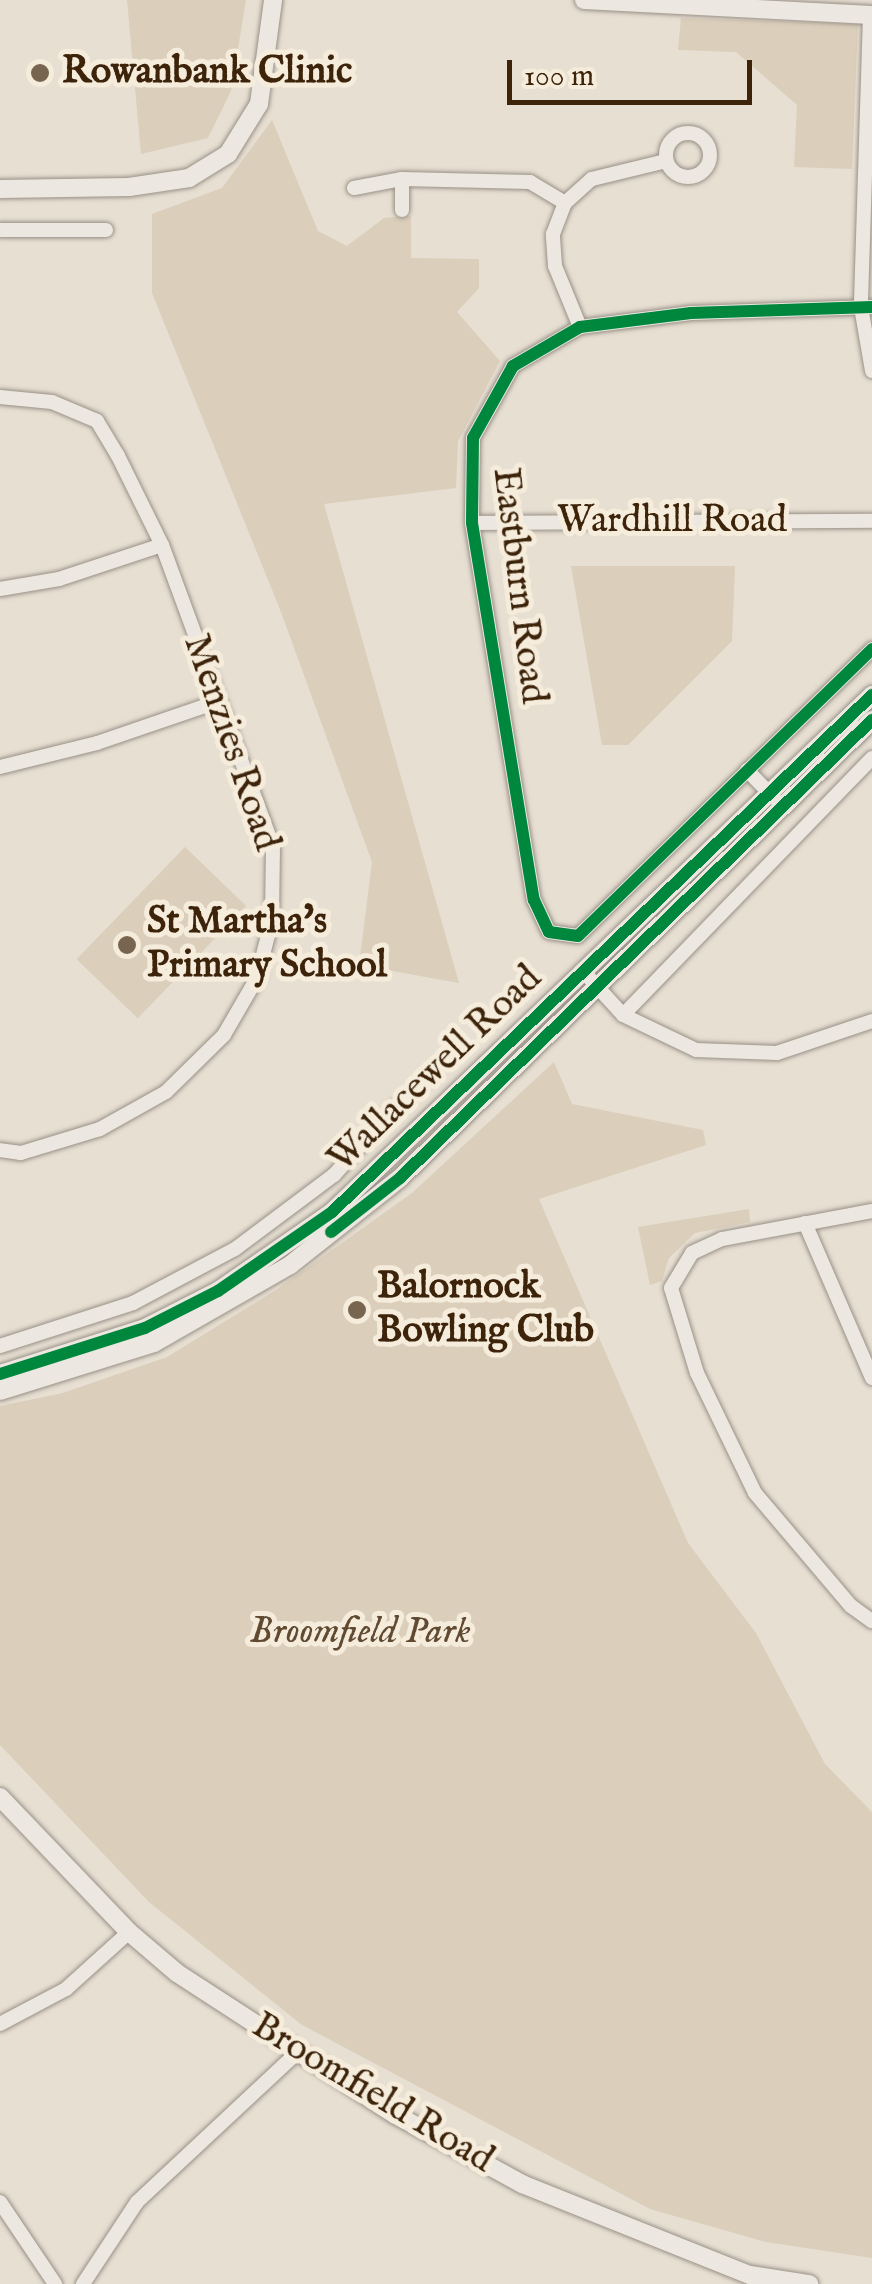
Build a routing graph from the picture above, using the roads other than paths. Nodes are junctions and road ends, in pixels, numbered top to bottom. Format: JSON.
{"nodes":[{"id":1,"x":274,"y":0,"type":"edge"},
{"id":2,"x":584,"y":0,"type":"edge"},
{"id":3,"x":871,"y":15,"type":"edge"},
{"id":4,"x":666,"y":160,"type":"dead end"},
{"id":5,"x":402,"y":179,"type":"junction"},
{"id":6,"x":354,"y":188,"type":"dead end"},
{"id":7,"x":0,"y":189,"type":"edge"},
{"id":8,"x":565,"y":203,"type":"junction"},
{"id":9,"x":402,"y":210,"type":"dead end"},
{"id":10,"x":0,"y":230,"type":"edge"},
{"id":11,"x":106,"y":230,"type":"dead end"},
{"id":12,"x":866,"y":307,"type":"edge"},
{"id":13,"x":580,"y":327,"type":"junction"},
{"id":14,"x":872,"y":371,"type":"edge"},
{"id":15,"x":0,"y":397,"type":"edge"},
{"id":16,"x":872,"y":521,"type":"edge"},
{"id":17,"x":472,"y":523,"type":"junction"},
{"id":18,"x":162,"y":546,"type":"junction"},
{"id":19,"x":0,"y":590,"type":"edge"},
{"id":20,"x":872,"y":649,"type":"edge"},
{"id":21,"x":872,"y":695,"type":"edge"},
{"id":22,"x":217,"y":702,"type":"junction"},
{"id":23,"x":872,"y":720,"type":"edge"},
{"id":24,"x":872,"y":758,"type":"edge"},
{"id":25,"x":0,"y":767,"type":"edge"},
{"id":26,"x":747,"y":770,"type":"junction"},
{"id":27,"x":776,"y":800,"type":"junction"},
{"id":28,"x":563,"y":938,"type":"joint"},
{"id":29,"x":583,"y":971,"type":"junction"},
{"id":30,"x":597,"y":986,"type":"junction"},
{"id":31,"x":623,"y":1015,"type":"junction"},
{"id":32,"x":872,"y":1022,"type":"edge"},
{"id":33,"x":395,"y":1106,"type":"dead end"},
{"id":34,"x":0,"y":1150,"type":"edge"},
{"id":35,"x":872,"y":1212,"type":"edge"},
{"id":36,"x":805,"y":1222,"type":"junction"},
{"id":37,"x":133,"y":1303,"type":"junction"},
{"id":38,"x":150,"y":1335,"type":"junction"},
{"id":39,"x":0,"y":1346,"type":"edge"},
{"id":40,"x":870,"y":1370,"type":"edge"},
{"id":41,"x":0,"y":1374,"type":"edge"},
{"id":42,"x":0,"y":1391,"type":"edge"},
{"id":43,"x":872,"y":1621,"type":"edge"},
{"id":44,"x":0,"y":1797,"type":"edge"},
{"id":45,"x":129,"y":1932,"type":"junction"},
{"id":46,"x":0,"y":2024,"type":"edge"},
{"id":47,"x":296,"y":2053,"type":"junction"},
{"id":48,"x":0,"y":2202,"type":"edge"},
{"id":49,"x":747,"y":2281,"type":"edge"},
{"id":50,"x":55,"y":2284,"type":"edge"},
{"id":51,"x":83,"y":2284,"type":"edge"},
{"id":52,"x":809,"y":2284,"type":"edge"}],
"edges":[{"from":1,"to":7,"type":"street"},
{"from":2,"to":3,"type":"street"},
{"from":3,"to":12,"type":"street"},
{"from":4,"to":8,"type":"street"},
{"from":5,"to":6,"type":"street"},
{"from":5,"to":8,"type":"street"},
{"from":5,"to":9,"type":"street"},
{"from":8,"to":13,"type":"street"},
{"from":10,"to":11,"type":"street"},
{"from":12,"to":13,"type":"street","name":"Eastburn Road"},
{"from":12,"to":14,"type":"street"},
{"from":13,"to":17,"type":"street","name":"Eastburn Road"},
{"from":15,"to":18,"type":"street","name":"Menzies Road"},
{"from":16,"to":17,"type":"street","name":"Wardhill Road"},
{"from":17,"to":28,"type":"street","name":"Eastburn Road"},
{"from":18,"to":19,"type":"street"},
{"from":18,"to":22,"type":"street","name":"Menzies Road"},
{"from":20,"to":26,"type":"street","name":"Wallacewell Road"},
{"from":21,"to":27,"type":"street","name":"Wallacewell Road"},
{"from":22,"to":25,"type":"street"},
{"from":22,"to":34,"type":"street","name":"Menzies Road"},
{"from":23,"to":27,"type":"street","name":"Wallacewell Road"},
{"from":24,"to":31,"type":"street"},
{"from":26,"to":27,"type":"street"},
{"from":26,"to":28,"type":"street","name":"Wallacewell Road"},
{"from":27,"to":29,"type":"street","name":"Wallacewell Road"},
{"from":27,"to":30,"type":"street","name":"Wallacewell Road"},
{"from":29,"to":30,"type":"street"},
{"from":29,"to":38,"type":"street","name":"Wallacewell Road"},
{"from":30,"to":31,"type":"street"},
{"from":30,"to":38,"type":"street","name":"Wallacewell Road"},
{"from":31,"to":32,"type":"street"},
{"from":33,"to":37,"type":"street","name":"Wallacewell Road"},
{"from":35,"to":36,"type":"street"},
{"from":36,"to":40,"type":"street"},
{"from":36,"to":43,"type":"street"},
{"from":37,"to":38,"type":"street"},
{"from":37,"to":39,"type":"street","name":"Wallacewell Road"},
{"from":38,"to":41,"type":"street","name":"Wallacewell Road"},
{"from":38,"to":42,"type":"street","name":"Wallacewell Road"},
{"from":44,"to":45,"type":"street","name":"Broomfield Road"},
{"from":45,"to":46,"type":"street"},
{"from":45,"to":47,"type":"street","name":"Broomfield Road"},
{"from":47,"to":49,"type":"street","name":"Broomfield Road"},
{"from":47,"to":51,"type":"street"},
{"from":48,"to":50,"type":"street"},
{"from":49,"to":52,"type":"street","name":"Broomfield Road"}]}
